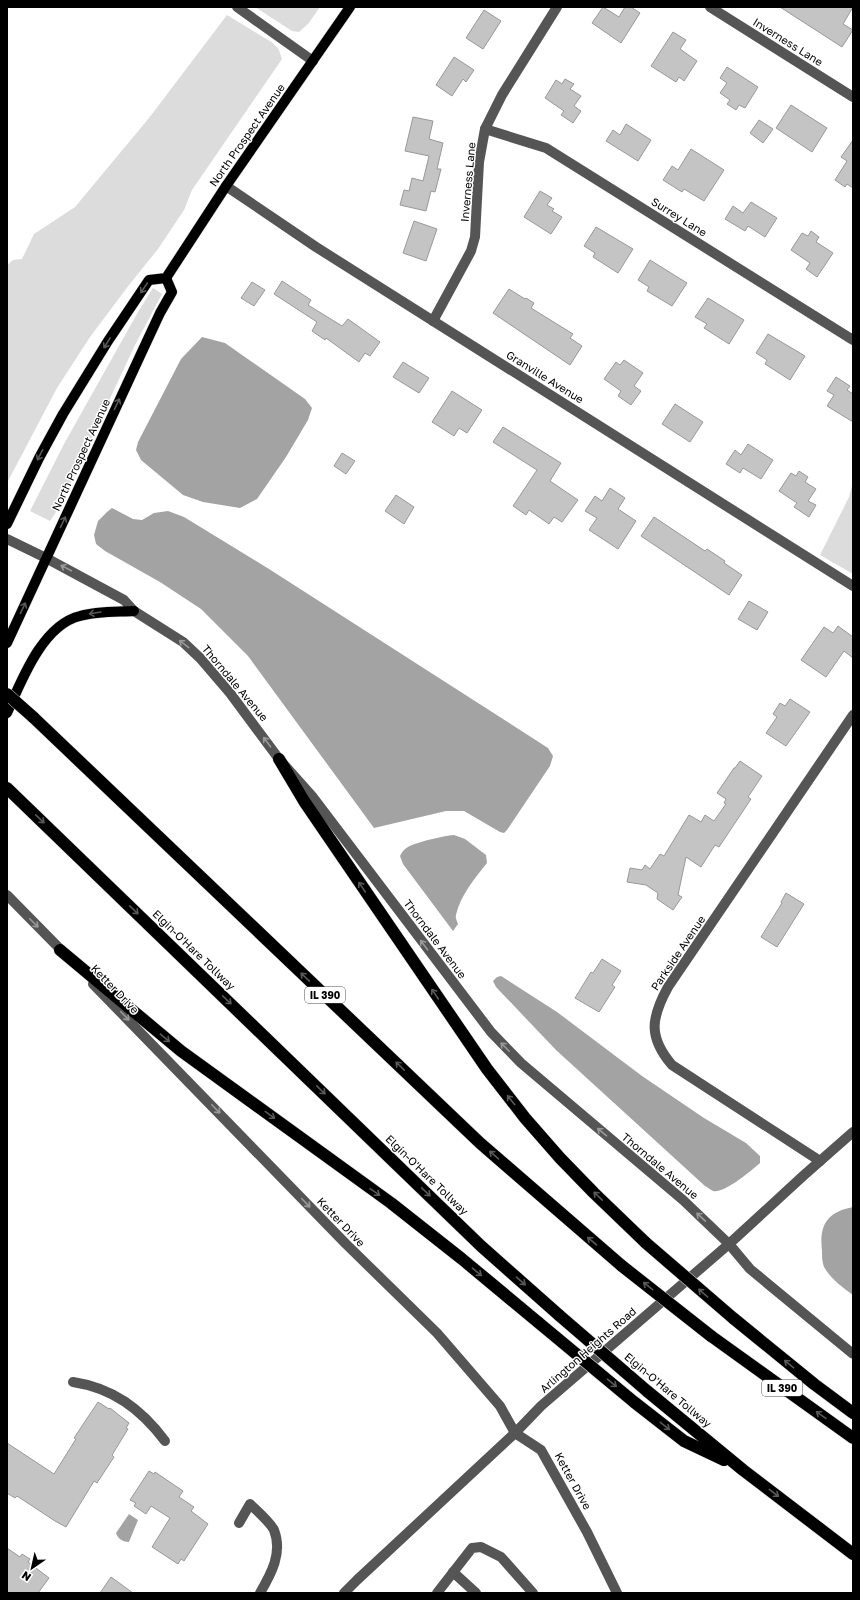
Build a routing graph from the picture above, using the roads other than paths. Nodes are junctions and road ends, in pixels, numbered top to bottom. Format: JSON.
{"nodes":[{"id":1,"x":237,"y":7,"type":"edge"},
{"id":2,"x":350,"y":7,"type":"edge"},
{"id":3,"x":557,"y":7,"type":"edge"},
{"id":4,"x":710,"y":7,"type":"edge"},
{"id":5,"x":313,"y":61,"type":"junction"},
{"id":6,"x":853,"y":97,"type":"edge"},
{"id":7,"x":485,"y":129,"type":"junction"},
{"id":8,"x":226,"y":186,"type":"junction"},
{"id":9,"x":166,"y":278,"type":"junction"},
{"id":10,"x":433,"y":321,"type":"junction"},
{"id":11,"x":853,"y":340,"type":"edge"},
{"id":12,"x":7,"y":524,"type":"edge"},
{"id":13,"x":7,"y":539,"type":"edge"},
{"id":14,"x":46,"y":558,"type":"junction"},
{"id":15,"x":853,"y":586,"type":"edge"},
{"id":16,"x":134,"y":611,"type":"junction"},
{"id":17,"x":7,"y":644,"type":"edge"},
{"id":18,"x":7,"y":694,"type":"edge"},
{"id":19,"x":7,"y":713,"type":"edge"},
{"id":20,"x":853,"y":715,"type":"edge"},
{"id":21,"x":279,"y":759,"type":"junction"},
{"id":22,"x":10,"y":790,"type":"edge"},
{"id":23,"x":7,"y":895,"type":"edge"},
{"id":24,"x":60,"y":950,"type":"junction"},
{"id":25,"x":853,"y":1132,"type":"edge"},
{"id":26,"x":820,"y":1161,"type":"junction"},
{"id":27,"x":729,"y":1244,"type":"junction"},
{"id":28,"x":853,"y":1354,"type":"edge"},
{"id":29,"x":72,"y":1382,"type":"dead end"},
{"id":30,"x":853,"y":1413,"type":"edge"},
{"id":31,"x":515,"y":1433,"type":"junction"},
{"id":32,"x":853,"y":1438,"type":"edge"},
{"id":33,"x":165,"y":1441,"type":"dead end"},
{"id":34,"x":743,"y":1470,"type":"junction"},
{"id":35,"x":238,"y":1523,"type":"dead end"},
{"id":36,"x":853,"y":1554,"type":"edge"},
{"id":37,"x":453,"y":1572,"type":"junction"},
{"id":38,"x":260,"y":1593,"type":"edge"},
{"id":39,"x":344,"y":1593,"type":"edge"},
{"id":40,"x":437,"y":1593,"type":"edge"},
{"id":41,"x":476,"y":1593,"type":"edge"},
{"id":42,"x":533,"y":1593,"type":"edge"},
{"id":43,"x":617,"y":1593,"type":"edge"}],
"edges":[{"from":1,"to":5,"type":"street"},
{"from":2,"to":5,"type":"main road","name":"North Prospect Avenue"},
{"from":3,"to":7,"type":"street","name":"Inverness Lane"},
{"from":4,"to":6,"type":"street","name":"Inverness Lane"},
{"from":5,"to":8,"type":"main road","name":"North Prospect Avenue"},
{"from":7,"to":10,"type":"street","name":"Inverness Lane"},
{"from":7,"to":11,"type":"street","name":"Surrey Lane"},
{"from":8,"to":9,"type":"main road","name":"North Prospect Avenue"},
{"from":8,"to":10,"type":"street","name":"Granville Avenue"},
{"from":9,"to":12,"type":"main road","one_way":true},
{"from":14,"to":9,"type":"main road","name":"North Prospect Avenue","one_way":true},
{"from":10,"to":15,"type":"street","name":"Granville Avenue"},
{"from":13,"to":14,"type":"street","name":"Thorndale Avenue"},
{"from":16,"to":14,"type":"street","name":"Thorndale Avenue","one_way":true},
{"from":17,"to":14,"type":"main road","name":"North Prospect Avenue","one_way":true},
{"from":16,"to":19,"type":"main road","one_way":true},
{"from":21,"to":16,"type":"street","name":"Thorndale Avenue","one_way":true},
{"from":32,"to":18,"type":"highway","number":"IL 390","one_way":true,"bridge":true},
{"from":20,"to":26,"type":"street","name":"Parkside Avenue"},
{"from":27,"to":21,"type":"street","name":"Thorndale Avenue","one_way":true},
{"from":30,"to":21,"type":"highway","number":"IL 390","one_way":true,"bridge":true},
{"from":22,"to":34,"type":"highway","name":"Elgin-O'Hare Tollway","one_way":true,"bridge":true},
{"from":23,"to":24,"type":"street","name":"Ketter Drive","one_way":true},
{"from":24,"to":31,"type":"street","name":"Ketter Drive","one_way":true},
{"from":24,"to":34,"type":"highway","one_way":true,"bridge":true},
{"from":25,"to":26,"type":"street","name":"Arlington Heights Road"},
{"from":26,"to":27,"type":"street","name":"Arlington Heights Road"},
{"from":27,"to":28,"type":"street","name":"Thorndale Avenue"},
{"from":27,"to":31,"type":"street","name":"Arlington Heights Road"},
{"from":29,"to":33,"type":"street"},
{"from":31,"to":39,"type":"street","name":"Arlington Heights Road"},
{"from":31,"to":43,"type":"street","name":"Ketter Drive"},
{"from":34,"to":36,"type":"highway","name":"Elgin-O'Hare Tollway","one_way":true},
{"from":35,"to":38,"type":"street"},
{"from":37,"to":40,"type":"street"},
{"from":37,"to":41,"type":"street"},
{"from":37,"to":42,"type":"street"}]}
